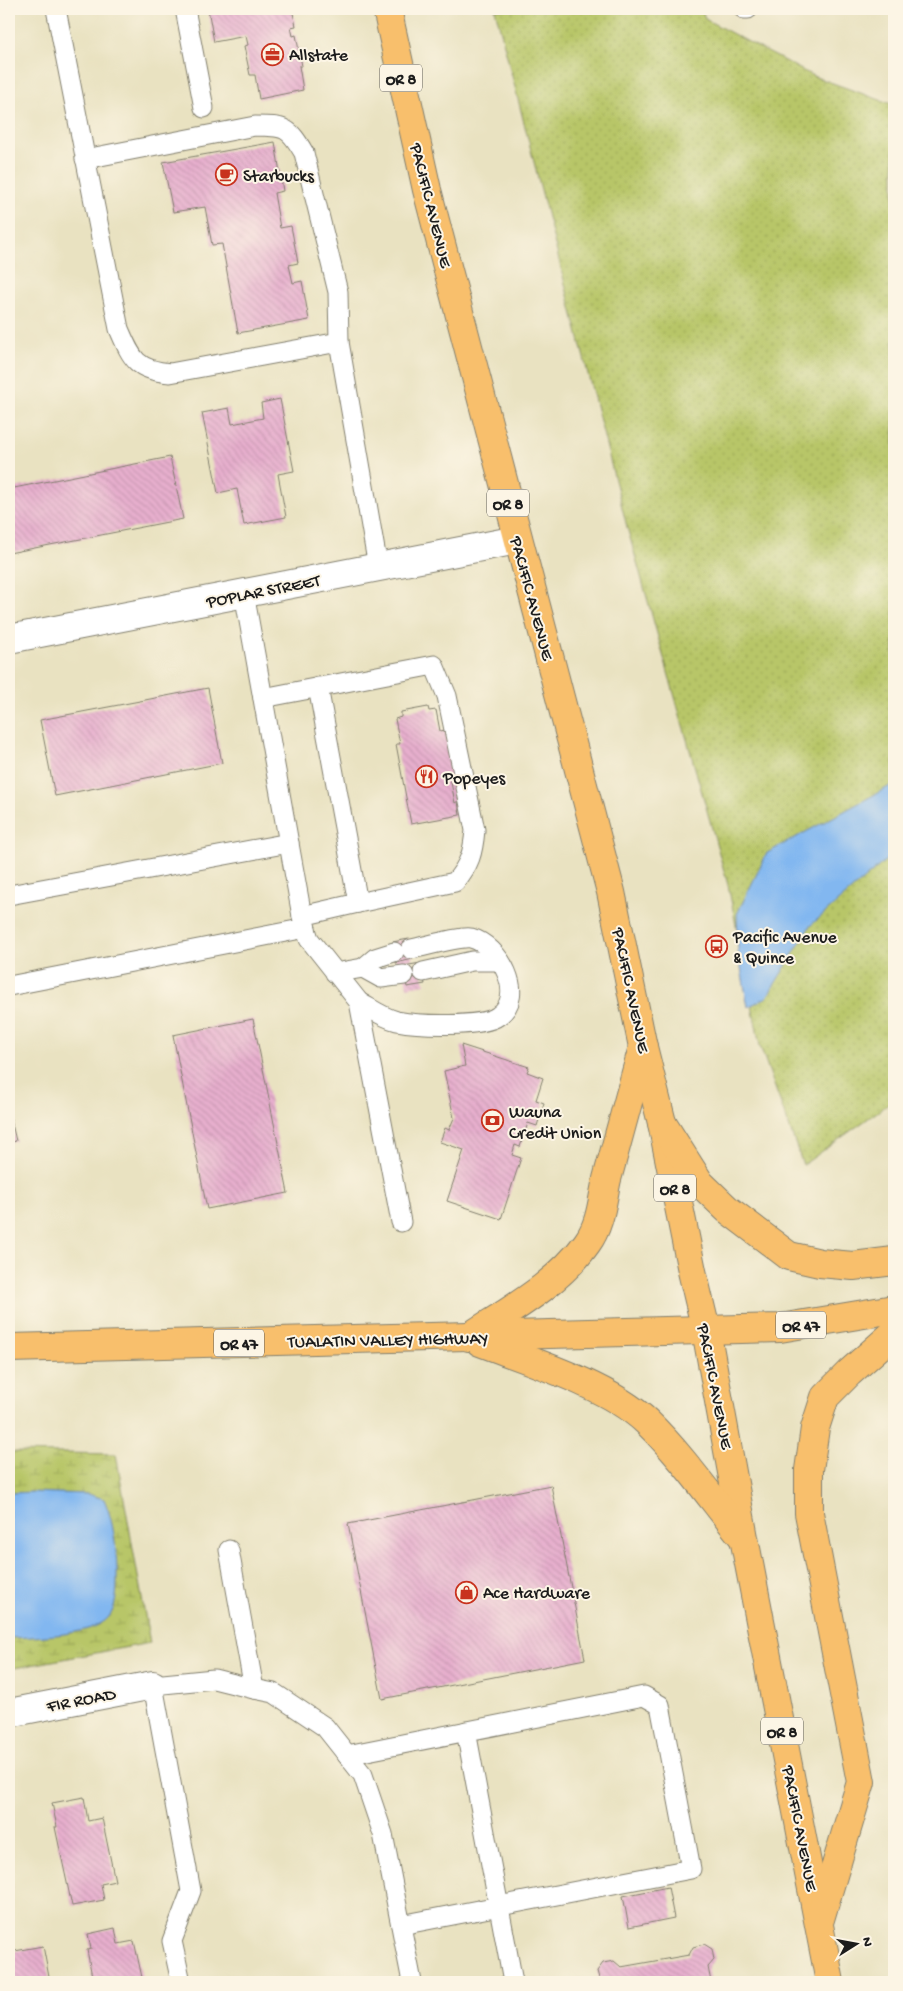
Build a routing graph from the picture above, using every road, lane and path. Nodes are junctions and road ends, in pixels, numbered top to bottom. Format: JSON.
{"nodes":[{"id":1,"x":56,"y":9,"type":"edge"},
{"id":2,"x":185,"y":9,"type":"edge"},
{"id":3,"x":387,"y":9,"type":"edge"},
{"id":4,"x":204,"y":108,"type":"dead end"},
{"id":5,"x":86,"y":159,"type":"junction"},
{"id":6,"x":338,"y":342,"type":"junction"},
{"id":7,"x":518,"y":540,"type":"junction"},
{"id":8,"x":378,"y":568,"type":"junction"},
{"id":9,"x":244,"y":593,"type":"junction"},
{"id":10,"x":9,"y":639,"type":"edge"},
{"id":11,"x":318,"y":687,"type":"junction"},
{"id":12,"x":263,"y":698,"type":"junction"},
{"id":13,"x":289,"y":843,"type":"junction"},
{"id":14,"x":9,"y":895,"type":"edge"},
{"id":15,"x":358,"y":903,"type":"junction"},
{"id":16,"x":304,"y":922,"type":"junction"},
{"id":17,"x":500,"y":961,"type":"junction"},
{"id":18,"x":363,"y":968,"type":"junction"},
{"id":19,"x":335,"y":973,"type":"junction"},
{"id":20,"x":9,"y":986,"type":"edge"},
{"id":21,"x":359,"y":1002,"type":"junction"},
{"id":22,"x":643,"y":1047,"type":"junction"},
{"id":23,"x":662,"y":1123,"type":"junction"},
{"id":24,"x":401,"y":1222,"type":"dead end"},
{"id":25,"x":894,"y":1261,"type":"edge"},
{"id":26,"x":894,"y":1309,"type":"edge"},
{"id":27,"x":706,"y":1330,"type":"junction"},
{"id":28,"x":894,"y":1333,"type":"edge"},
{"id":29,"x":469,"y":1337,"type":"junction"},
{"id":30,"x":9,"y":1348,"type":"edge"},
{"id":31,"x":744,"y":1538,"type":"junction"},
{"id":32,"x":228,"y":1550,"type":"dead end"},
{"id":33,"x":153,"y":1685,"type":"junction"},
{"id":34,"x":254,"y":1689,"type":"junction"},
{"id":35,"x":9,"y":1713,"type":"edge"},
{"id":36,"x":466,"y":1731,"type":"junction"},
{"id":37,"x":347,"y":1754,"type":"junction"},
{"id":38,"x":498,"y":1906,"type":"junction"},
{"id":39,"x":819,"y":1923,"type":"junction"},
{"id":40,"x":401,"y":1925,"type":"junction"},
{"id":41,"x":180,"y":1982,"type":"edge"},
{"id":42,"x":412,"y":1982,"type":"edge"},
{"id":43,"x":513,"y":1982,"type":"edge"},
{"id":44,"x":830,"y":1982,"type":"edge"}],
"edges":[{"from":1,"to":5,"type":"lane"},
{"from":2,"to":4,"type":"lane"},
{"from":3,"to":7,"type":"main road","name":"PACIFIC AVENUE","number":"OR 8"},
{"from":5,"to":6,"type":"lane"},
{"from":5,"to":6,"type":"lane"},
{"from":6,"to":8,"type":"lane"},
{"from":7,"to":8,"type":"street","name":"POPLAR STREET"},
{"from":7,"to":22,"type":"main road","name":"PACIFIC AVENUE","number":"OR 8"},
{"from":8,"to":9,"type":"street","name":"POPLAR STREET"},
{"from":9,"to":10,"type":"street","name":"POPLAR STREET"},
{"from":9,"to":12,"type":"lane"},
{"from":11,"to":12,"type":"lane"},
{"from":11,"to":15,"type":"lane"},
{"from":11,"to":15,"type":"lane"},
{"from":12,"to":13,"type":"lane"},
{"from":13,"to":14,"type":"lane"},
{"from":13,"to":16,"type":"lane"},
{"from":15,"to":16,"type":"lane"},
{"from":16,"to":19,"type":"lane"},
{"from":16,"to":20,"type":"lane"},
{"from":17,"to":18,"type":"lane"},
{"from":17,"to":18,"type":"lane"},
{"from":17,"to":21,"type":"lane"},
{"from":18,"to":19,"type":"lane"},
{"from":19,"to":21,"type":"lane"},
{"from":21,"to":24,"type":"lane"},
{"from":22,"to":23,"type":"main road","name":"PACIFIC AVENUE","number":"OR 8"},
{"from":22,"to":29,"type":"main road"},
{"from":23,"to":25,"type":"main road"},
{"from":23,"to":27,"type":"main road","name":"PACIFIC AVENUE","number":"OR 8"},
{"from":26,"to":27,"type":"main road","number":"OR 47"},
{"from":27,"to":29,"type":"main road","name":"TUALATIN VALLEY HIGHWAY","number":"OR 47"},
{"from":27,"to":31,"type":"main road","name":"PACIFIC AVENUE","number":"OR 8"},
{"from":28,"to":39,"type":"main road"},
{"from":29,"to":30,"type":"main road","name":"TUALATIN VALLEY HIGHWAY","number":"OR 47"},
{"from":29,"to":31,"type":"main road"},
{"from":31,"to":39,"type":"main road","name":"PACIFIC AVENUE","number":"OR 8"},
{"from":32,"to":34,"type":"lane"},
{"from":33,"to":34,"type":"lane"},
{"from":33,"to":35,"type":"street","name":"FIR ROAD"},
{"from":33,"to":41,"type":"lane"},
{"from":34,"to":37,"type":"lane"},
{"from":36,"to":37,"type":"lane"},
{"from":36,"to":38,"type":"lane"},
{"from":36,"to":38,"type":"lane"},
{"from":37,"to":40,"type":"lane"},
{"from":38,"to":40,"type":"lane"},
{"from":38,"to":43,"type":"lane"},
{"from":39,"to":44,"type":"main road","name":"PACIFIC AVENUE","number":"OR 8"},
{"from":40,"to":42,"type":"lane"}]}
